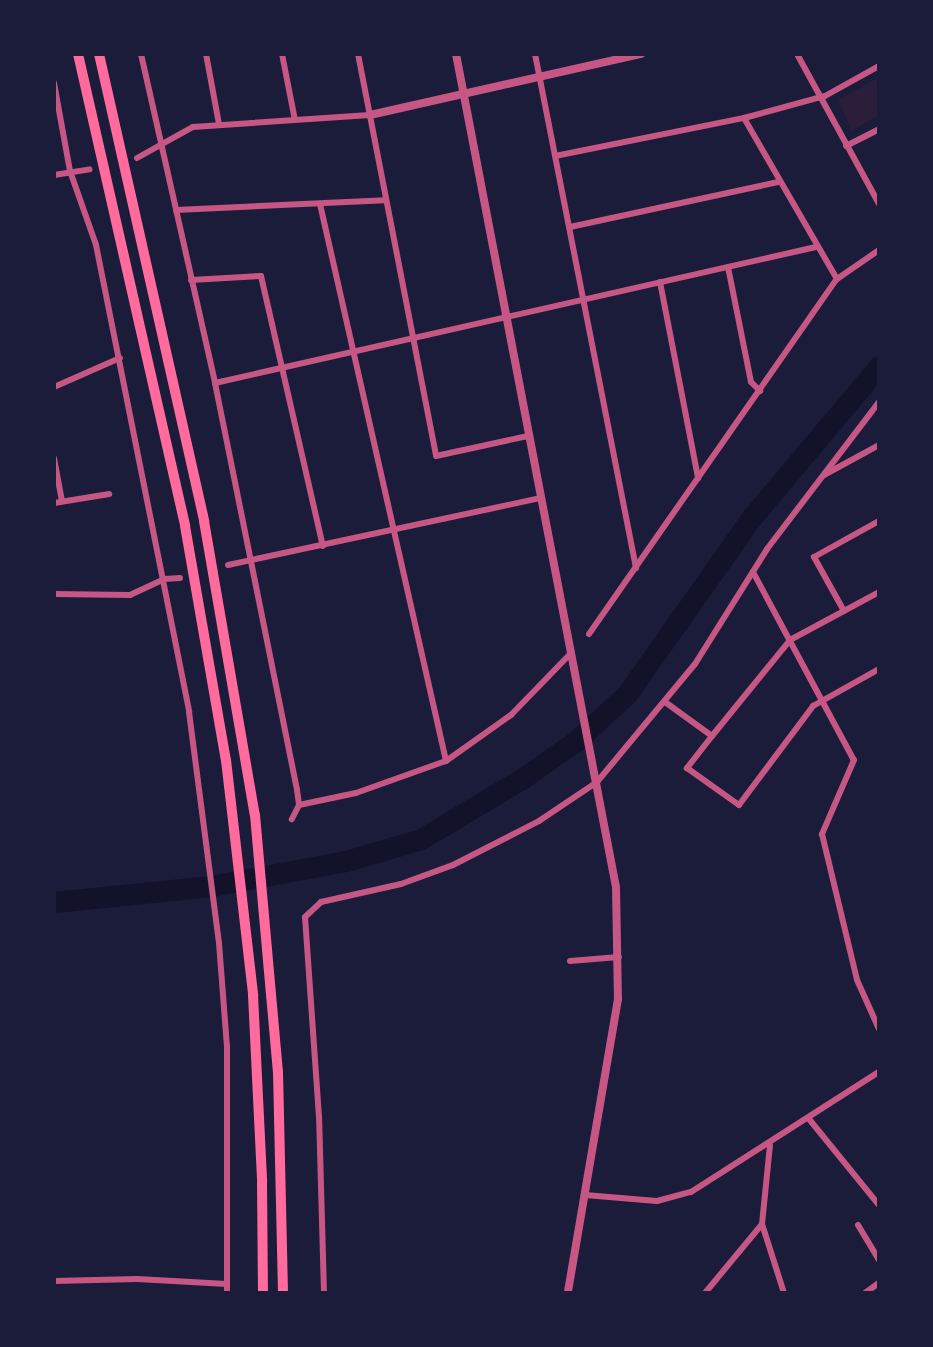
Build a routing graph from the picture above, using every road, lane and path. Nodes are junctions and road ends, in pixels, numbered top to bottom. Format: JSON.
{"nodes":[{"id":1,"x":78,"y":54,"type":"edge"},
{"id":2,"x":99,"y":54,"type":"edge"},
{"id":3,"x":141,"y":54,"type":"edge"},
{"id":4,"x":206,"y":54,"type":"edge"},
{"id":5,"x":282,"y":54,"type":"edge"},
{"id":6,"x":358,"y":54,"type":"edge"},
{"id":7,"x":456,"y":54,"type":"edge"},
{"id":8,"x":535,"y":54,"type":"edge"},
{"id":9,"x":641,"y":54,"type":"edge"},
{"id":10,"x":796,"y":54,"type":"edge"},
{"id":11,"x":879,"y":66,"type":"edge"},
{"id":12,"x":540,"y":76,"type":"junction"},
{"id":13,"x":54,"y":83,"type":"edge"},
{"id":14,"x":464,"y":94,"type":"junction"},
{"id":15,"x":820,"y":98,"type":"junction"},
{"id":16,"x":370,"y":115,"type":"junction"},
{"id":17,"x":744,"y":118,"type":"junction"},
{"id":18,"x":295,"y":120,"type":"junction"},
{"id":19,"x":219,"y":124,"type":"junction"},
{"id":20,"x":879,"y":129,"type":"edge"},
{"id":21,"x":846,"y":146,"type":"junction"},
{"id":22,"x":160,"y":147,"type":"junction"},
{"id":23,"x":555,"y":156,"type":"junction"},
{"id":24,"x":137,"y":158,"type":"dead end"},
{"id":25,"x":90,"y":169,"type":"dead end"},
{"id":26,"x":70,"y":171,"type":"junction"},
{"id":27,"x":54,"y":175,"type":"edge"},
{"id":28,"x":779,"y":182,"type":"junction"},
{"id":29,"x":385,"y":200,"type":"junction"},
{"id":30,"x":320,"y":204,"type":"junction"},
{"id":31,"x":879,"y":204,"type":"edge"},
{"id":32,"x":177,"y":210,"type":"junction"},
{"id":33,"x":570,"y":228,"type":"junction"},
{"id":34,"x":816,"y":247,"type":"junction"},
{"id":35,"x":879,"y":250,"type":"edge"},
{"id":36,"x":728,"y":267,"type":"junction"},
{"id":37,"x":837,"y":279,"type":"junction"},
{"id":38,"x":191,"y":280,"type":"junction"},
{"id":39,"x":660,"y":282,"type":"junction"},
{"id":40,"x":583,"y":300,"type":"junction"},
{"id":41,"x":506,"y":318,"type":"junction"},
{"id":42,"x":413,"y":338,"type":"junction"},
{"id":43,"x":354,"y":352,"type":"junction"},
{"id":44,"x":120,"y":358,"type":"junction"},
{"id":45,"x":282,"y":368,"type":"junction"},
{"id":46,"x":215,"y":383,"type":"junction"},
{"id":47,"x":54,"y":387,"type":"edge"},
{"id":48,"x":760,"y":391,"type":"junction"},
{"id":49,"x":879,"y":402,"type":"edge"},
{"id":50,"x":528,"y":435,"type":"junction"},
{"id":51,"x":879,"y":445,"type":"edge"},
{"id":52,"x":54,"y":458,"type":"edge"},
{"id":53,"x":821,"y":476,"type":"junction"},
{"id":54,"x":698,"y":478,"type":"junction"},
{"id":55,"x":109,"y":494,"type":"dead end"},
{"id":56,"x":541,"y":498,"type":"junction"},
{"id":57,"x":62,"y":501,"type":"junction"},
{"id":58,"x":54,"y":503,"type":"edge"},
{"id":59,"x":879,"y":520,"type":"edge"},
{"id":60,"x":394,"y":530,"type":"junction"},
{"id":61,"x":323,"y":546,"type":"junction"},
{"id":62,"x":250,"y":562,"type":"junction"},
{"id":63,"x":228,"y":565,"type":"dead end"},
{"id":64,"x":636,"y":568,"type":"junction"},
{"id":65,"x":753,"y":572,"type":"junction"},
{"id":66,"x":180,"y":578,"type":"dead end"},
{"id":67,"x":164,"y":579,"type":"junction"},
{"id":68,"x":879,"y":592,"type":"edge"},
{"id":69,"x":54,"y":594,"type":"edge"},
{"id":70,"x":844,"y":611,"type":"junction"},
{"id":71,"x":590,"y":634,"type":"dead end"},
{"id":72,"x":790,"y":640,"type":"junction"},
{"id":73,"x":571,"y":653,"type":"junction"},
{"id":74,"x":879,"y":669,"type":"edge"},
{"id":75,"x":824,"y":699,"type":"junction"},
{"id":76,"x":665,"y":702,"type":"junction"},
{"id":77,"x":712,"y":736,"type":"junction"},
{"id":78,"x":446,"y":761,"type":"junction"},
{"id":79,"x":596,"y":778,"type":"junction"},
{"id":80,"x":299,"y":805,"type":"junction"},
{"id":81,"x":292,"y":819,"type":"dead end"},
{"id":82,"x":619,"y":957,"type":"junction"},
{"id":83,"x":570,"y":962,"type":"dead end"},
{"id":84,"x":879,"y":1029,"type":"edge"},
{"id":85,"x":879,"y":1072,"type":"edge"},
{"id":86,"x":809,"y":1119,"type":"junction"},
{"id":87,"x":770,"y":1145,"type":"junction"},
{"id":88,"x":585,"y":1195,"type":"junction"},
{"id":89,"x":879,"y":1205,"type":"edge"},
{"id":90,"x":762,"y":1224,"type":"junction"},
{"id":91,"x":858,"y":1225,"type":"dead end"},
{"id":92,"x":879,"y":1260,"type":"edge"},
{"id":93,"x":54,"y":1281,"type":"edge"},
{"id":94,"x":879,"y":1283,"type":"edge"},
{"id":95,"x":227,"y":1284,"type":"junction"},
{"id":96,"x":227,"y":1293,"type":"edge"},
{"id":97,"x":263,"y":1293,"type":"edge"},
{"id":98,"x":283,"y":1293,"type":"edge"},
{"id":99,"x":324,"y":1293,"type":"edge"},
{"id":100,"x":567,"y":1293,"type":"edge"},
{"id":101,"x":705,"y":1293,"type":"edge"},
{"id":102,"x":784,"y":1293,"type":"edge"},
{"id":103,"x":865,"y":1293,"type":"edge"}],
"edges":[{"from":1,"to":97,"type":"highway"},
{"from":2,"to":98,"type":"highway"},
{"from":3,"to":22,"type":"street"},
{"from":4,"to":19,"type":"street"},
{"from":5,"to":18,"type":"street"},
{"from":6,"to":16,"type":"street"},
{"from":7,"to":14,"type":"street"},
{"from":8,"to":12,"type":"street"},
{"from":9,"to":12,"type":"street"},
{"from":10,"to":15,"type":"street"},
{"from":11,"to":15,"type":"street"},
{"from":12,"to":14,"type":"street"},
{"from":12,"to":23,"type":"street"},
{"from":13,"to":26,"type":"street"},
{"from":14,"to":16,"type":"street"},
{"from":14,"to":41,"type":"street"},
{"from":15,"to":17,"type":"street"},
{"from":15,"to":21,"type":"street"},
{"from":16,"to":18,"type":"street"},
{"from":16,"to":29,"type":"street"},
{"from":17,"to":23,"type":"street"},
{"from":17,"to":28,"type":"street"},
{"from":18,"to":19,"type":"street"},
{"from":19,"to":22,"type":"street"},
{"from":20,"to":21,"type":"street"},
{"from":21,"to":31,"type":"street"},
{"from":22,"to":24,"type":"street"},
{"from":22,"to":32,"type":"street"},
{"from":23,"to":33,"type":"street"},
{"from":25,"to":26,"type":"street"},
{"from":26,"to":27,"type":"street"},
{"from":26,"to":44,"type":"street"},
{"from":28,"to":33,"type":"street"},
{"from":28,"to":34,"type":"street"},
{"from":29,"to":30,"type":"street"},
{"from":29,"to":42,"type":"street"},
{"from":30,"to":32,"type":"street"},
{"from":30,"to":43,"type":"street"},
{"from":32,"to":38,"type":"street"},
{"from":33,"to":40,"type":"street"},
{"from":34,"to":36,"type":"street"},
{"from":34,"to":37,"type":"street"},
{"from":35,"to":37,"type":"street"},
{"from":36,"to":39,"type":"street"},
{"from":36,"to":48,"type":"street"},
{"from":37,"to":48,"type":"street"},
{"from":38,"to":45,"type":"street"},
{"from":38,"to":46,"type":"street"},
{"from":39,"to":40,"type":"street"},
{"from":39,"to":54,"type":"street"},
{"from":40,"to":41,"type":"street"},
{"from":40,"to":64,"type":"street"},
{"from":41,"to":42,"type":"street"},
{"from":41,"to":50,"type":"street"},
{"from":42,"to":43,"type":"street"},
{"from":42,"to":50,"type":"street"},
{"from":43,"to":45,"type":"street"},
{"from":43,"to":60,"type":"street"},
{"from":44,"to":47,"type":"street"},
{"from":44,"to":67,"type":"street"},
{"from":45,"to":46,"type":"street"},
{"from":45,"to":61,"type":"street"},
{"from":46,"to":62,"type":"street"},
{"from":48,"to":54,"type":"street"},
{"from":49,"to":53,"type":"street"},
{"from":50,"to":56,"type":"street"},
{"from":51,"to":53,"type":"street"},
{"from":52,"to":57,"type":"street"},
{"from":53,"to":65,"type":"street"},
{"from":54,"to":64,"type":"street"},
{"from":55,"to":57,"type":"street"},
{"from":56,"to":60,"type":"street"},
{"from":56,"to":73,"type":"street"},
{"from":57,"to":58,"type":"street"},
{"from":59,"to":70,"type":"street"},
{"from":60,"to":61,"type":"street"},
{"from":60,"to":78,"type":"street"},
{"from":61,"to":62,"type":"street"},
{"from":62,"to":63,"type":"street"},
{"from":62,"to":80,"type":"street"},
{"from":64,"to":71,"type":"street"},
{"from":65,"to":72,"type":"street"},
{"from":65,"to":76,"type":"street"},
{"from":66,"to":67,"type":"street"},
{"from":67,"to":69,"type":"street"},
{"from":67,"to":95,"type":"street"},
{"from":68,"to":70,"type":"street"},
{"from":70,"to":72,"type":"street"},
{"from":72,"to":75,"type":"street"},
{"from":72,"to":77,"type":"street"},
{"from":73,"to":78,"type":"street"},
{"from":73,"to":79,"type":"street"},
{"from":74,"to":75,"type":"street"},
{"from":75,"to":77,"type":"street"},
{"from":75,"to":84,"type":"street"},
{"from":76,"to":77,"type":"street"},
{"from":76,"to":79,"type":"street"},
{"from":78,"to":80,"type":"street"},
{"from":79,"to":82,"type":"street"},
{"from":79,"to":99,"type":"street"},
{"from":80,"to":81,"type":"street"},
{"from":82,"to":83,"type":"street"},
{"from":82,"to":88,"type":"street"},
{"from":85,"to":86,"type":"street"},
{"from":86,"to":87,"type":"street"},
{"from":86,"to":89,"type":"street"},
{"from":87,"to":88,"type":"street"},
{"from":87,"to":90,"type":"street"},
{"from":88,"to":100,"type":"street"},
{"from":90,"to":101,"type":"street"},
{"from":90,"to":102,"type":"street"},
{"from":91,"to":92,"type":"street"},
{"from":93,"to":95,"type":"street"},
{"from":94,"to":103,"type":"street"},
{"from":95,"to":96,"type":"street"}]}
